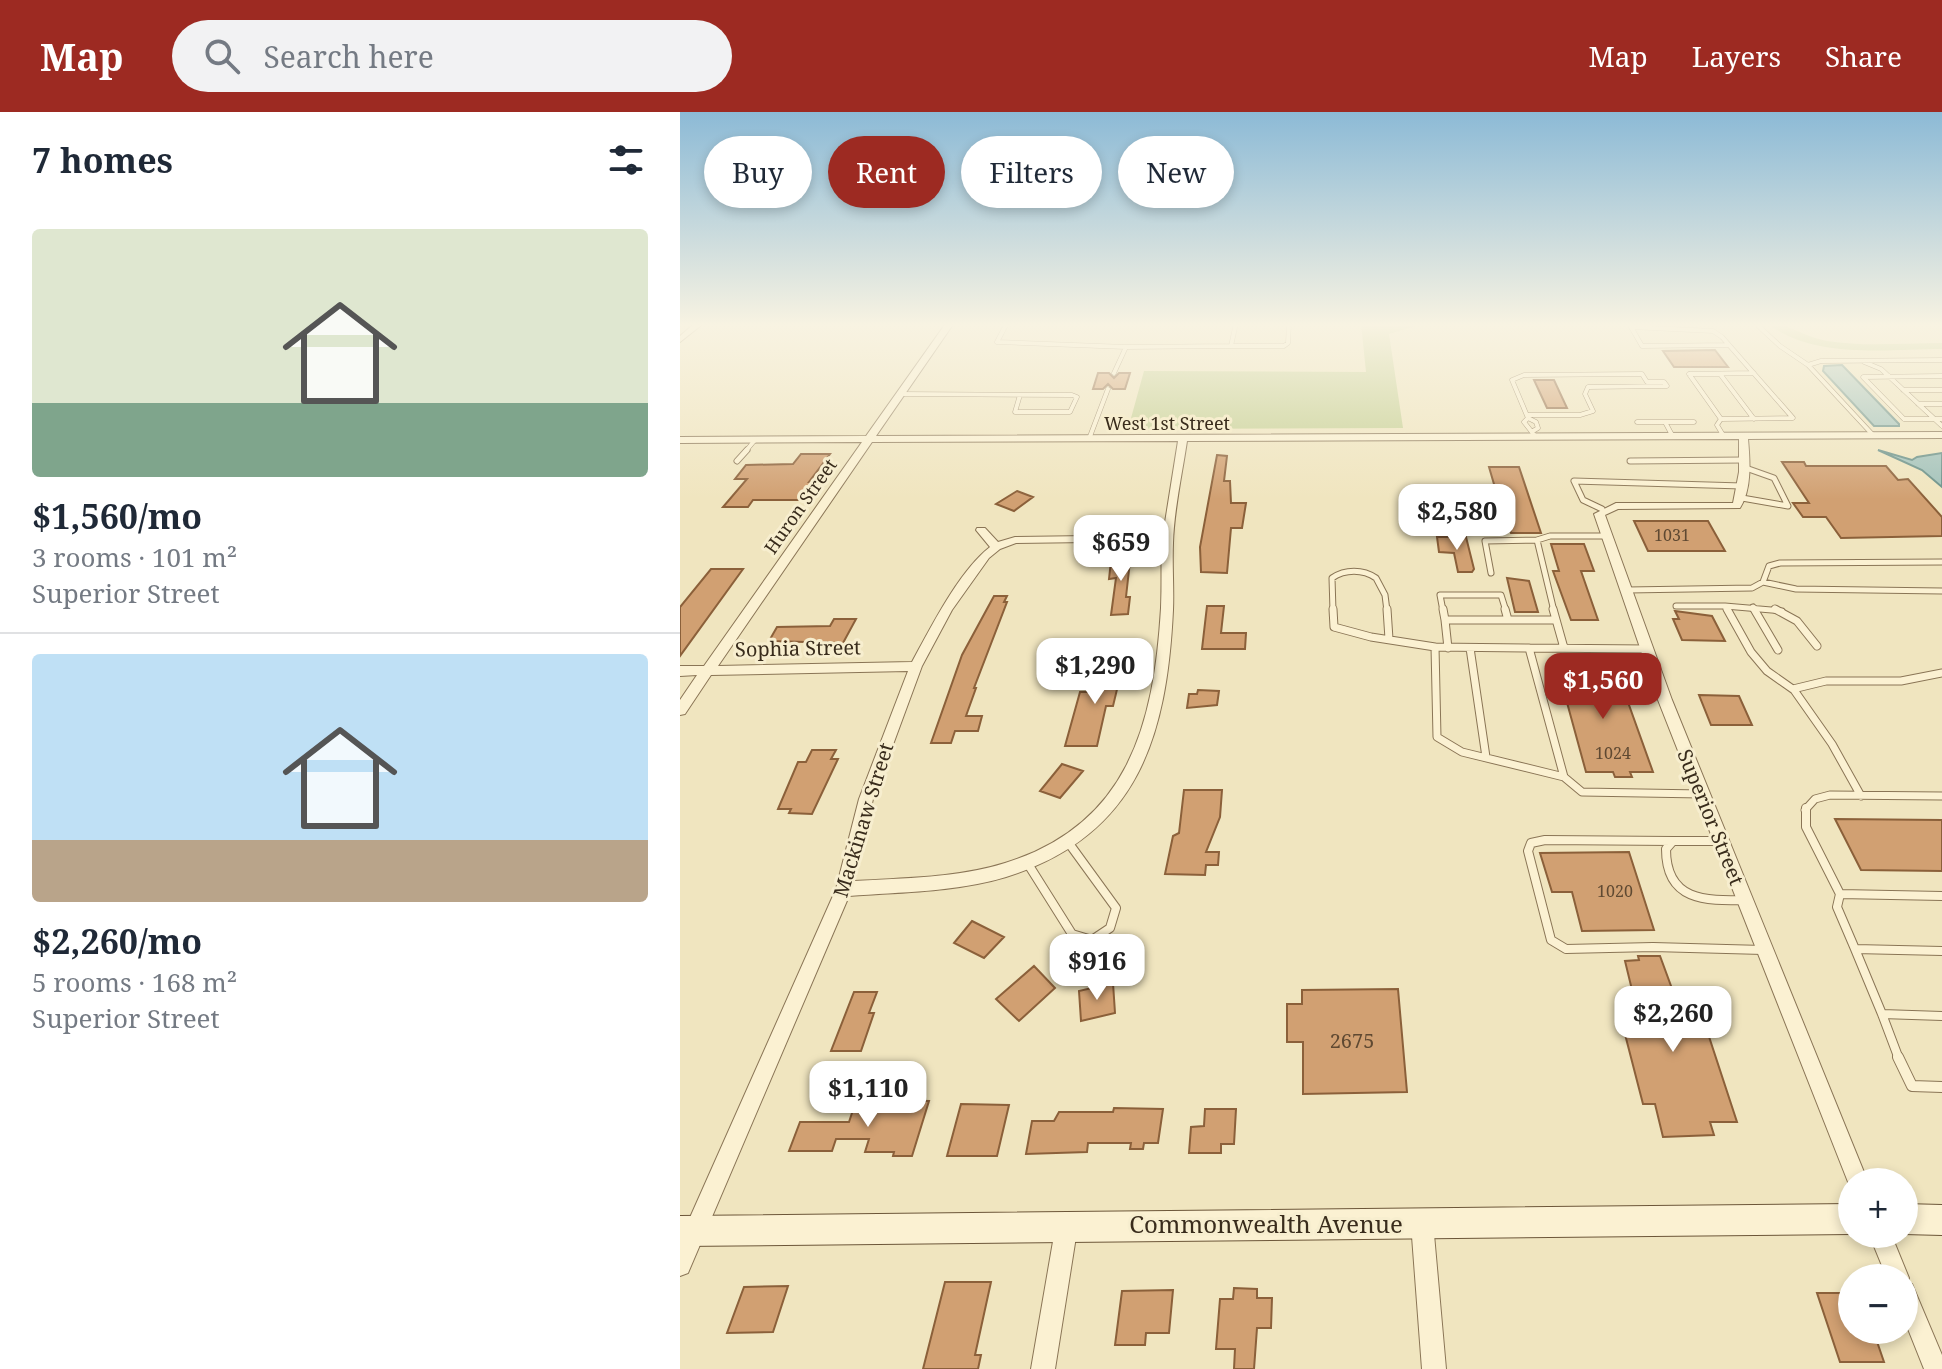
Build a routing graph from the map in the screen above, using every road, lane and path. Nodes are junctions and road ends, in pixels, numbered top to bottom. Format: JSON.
{"nodes":[{"id":1,"x":909,"y":382,"type":"edge"},
{"id":2,"x":1513,"y":382,"type":"edge"},
{"id":3,"x":1585,"y":382,"type":"edge"},
{"id":4,"x":1647,"y":382,"type":"edge"},
{"id":5,"x":1694,"y":382,"type":"edge"},
{"id":6,"x":1726,"y":382,"type":"edge"},
{"id":7,"x":1762,"y":382,"type":"edge"},
{"id":8,"x":1823,"y":382,"type":"edge"},
{"id":9,"x":1868,"y":382,"type":"edge"},
{"id":10,"x":1894,"y":382,"type":"edge"},
{"id":11,"x":1588,"y":387,"type":"junction"},
{"id":12,"x":1108,"y":389,"type":"dead end"},
{"id":13,"x":1903,"y":390,"type":"junction"},
{"id":14,"x":1942,"y":390,"type":"edge"},
{"id":15,"x":900,"y":394,"type":"junction"},
{"id":16,"x":1020,"y":395,"type":"junction"},
{"id":17,"x":1918,"y":404,"type":"junction"},
{"id":18,"x":1942,"y":404,"type":"edge"},
{"id":19,"x":1527,"y":417,"type":"junction"},
{"id":20,"x":1721,"y":419,"type":"junction"},
{"id":21,"x":1754,"y":419,"type":"junction"},
{"id":22,"x":1934,"y":419,"type":"junction"},
{"id":23,"x":1942,"y":419,"type":"edge"},
{"id":24,"x":1637,"y":422,"type":"dead end"},
{"id":25,"x":1665,"y":422,"type":"junction"},
{"id":26,"x":1694,"y":422,"type":"dead end"},
{"id":27,"x":1942,"y":426,"type":"edge"},
{"id":28,"x":1534,"y":434,"type":"junction"},
{"id":29,"x":1672,"y":435,"type":"junction"},
{"id":30,"x":1723,"y":435,"type":"junction"},
{"id":31,"x":1743,"y":435,"type":"junction"},
{"id":32,"x":1873,"y":435,"type":"junction"},
{"id":33,"x":1942,"y":435,"type":"edge"},
{"id":34,"x":1089,"y":439,"type":"junction"},
{"id":35,"x":1183,"y":439,"type":"junction"},
{"id":36,"x":680,"y":440,"type":"edge"},
{"id":37,"x":755,"y":440,"type":"junction"},
{"id":38,"x":869,"y":440,"type":"junction"},
{"id":39,"x":737,"y":461,"type":"dead end"},
{"id":40,"x":1630,"y":461,"type":"dead end"},
{"id":41,"x":1744,"y":463,"type":"junction"},
{"id":42,"x":1742,"y":492,"type":"junction"},
{"id":43,"x":1602,"y":509,"type":"junction"},
{"id":44,"x":981,"y":530,"type":"dead end"},
{"id":45,"x":1606,"y":536,"type":"junction"},
{"id":46,"x":1168,"y":538,"type":"junction"},
{"id":47,"x":1537,"y":540,"type":"junction"},
{"id":48,"x":996,"y":547,"type":"junction"},
{"id":49,"x":1942,"y":562,"type":"edge"},
{"id":50,"x":1491,"y":573,"type":"dead end"},
{"id":51,"x":1763,"y":582,"type":"junction"},
{"id":52,"x":1628,"y":590,"type":"junction"},
{"id":53,"x":1942,"y":591,"type":"edge"},
{"id":54,"x":1676,"y":606,"type":"dead end"},
{"id":55,"x":1725,"y":606,"type":"junction"},
{"id":56,"x":1753,"y":607,"type":"junction"},
{"id":57,"x":1445,"y":620,"type":"junction"},
{"id":58,"x":1508,"y":620,"type":"junction"},
{"id":59,"x":1556,"y":620,"type":"junction"},
{"id":60,"x":1389,"y":639,"type":"junction"},
{"id":61,"x":1817,"y":646,"type":"dead end"},
{"id":62,"x":1435,"y":647,"type":"junction"},
{"id":63,"x":1448,"y":648,"type":"junction"},
{"id":64,"x":1470,"y":648,"type":"junction"},
{"id":65,"x":1529,"y":648,"type":"junction"},
{"id":66,"x":1564,"y":648,"type":"junction"},
{"id":67,"x":1649,"y":649,"type":"junction"},
{"id":68,"x":1778,"y":650,"type":"dead end"},
{"id":69,"x":916,"y":666,"type":"junction"},
{"id":70,"x":680,"y":671,"type":"edge"},
{"id":71,"x":707,"y":671,"type":"junction"},
{"id":72,"x":1942,"y":673,"type":"edge"},
{"id":73,"x":1793,"y":689,"type":"junction"},
{"id":74,"x":680,"y":710,"type":"edge"},
{"id":75,"x":1486,"y":757,"type":"junction"},
{"id":76,"x":1564,"y":777,"type":"junction"},
{"id":77,"x":1702,"y":794,"type":"junction"},
{"id":78,"x":1861,"y":796,"type":"junction"},
{"id":79,"x":1942,"y":796,"type":"edge"},
{"id":80,"x":1673,"y":841,"type":"junction"},
{"id":81,"x":1721,"y":841,"type":"junction"},
{"id":82,"x":1068,"y":842,"type":"junction"},
{"id":83,"x":1028,"y":864,"type":"junction"},
{"id":84,"x":844,"y":889,"type":"junction"},
{"id":85,"x":1840,"y":894,"type":"junction"},
{"id":86,"x":1942,"y":896,"type":"edge"},
{"id":87,"x":1745,"y":900,"type":"junction"},
{"id":88,"x":1855,"y":949,"type":"junction"},
{"id":89,"x":1765,"y":951,"type":"junction"},
{"id":90,"x":1942,"y":951,"type":"edge"},
{"id":91,"x":1882,"y":1014,"type":"junction"},
{"id":92,"x":1942,"y":1016,"type":"edge"},
{"id":93,"x":1942,"y":1087,"type":"edge"},
{"id":94,"x":1852,"y":1168,"type":"edge"},
{"id":95,"x":1838,"y":1219,"type":"edge"},
{"id":96,"x":1918,"y":1219,"type":"edge"},
{"id":97,"x":1942,"y":1220,"type":"edge"},
{"id":98,"x":1422,"y":1223,"type":"junction"},
{"id":99,"x":1067,"y":1224,"type":"junction"},
{"id":100,"x":688,"y":1231,"type":"edge"},
{"id":101,"x":680,"y":1265,"type":"edge"},
{"id":102,"x":1918,"y":1326,"type":"edge"},
{"id":103,"x":1043,"y":1369,"type":"edge"},
{"id":104,"x":1434,"y":1369,"type":"edge"},
{"id":105,"x":1936,"y":1369,"type":"edge"}],
"edges":[{"from":1,"to":15,"type":"street","name":"Huron Street"},
{"from":2,"to":19,"type":"lane"},
{"from":3,"to":11,"type":"lane"},
{"from":4,"to":11,"type":"lane"},
{"from":5,"to":20,"type":"lane"},
{"from":6,"to":21,"type":"lane"},
{"from":7,"to":21,"type":"lane"},
{"from":8,"to":32,"type":"lane"},
{"from":9,"to":22,"type":"lane"},
{"from":10,"to":13,"type":"lane"},
{"from":11,"to":19,"type":"lane"},
{"from":12,"to":34,"type":"lane"},
{"from":13,"to":14,"type":"lane"},
{"from":13,"to":17,"type":"lane"},
{"from":15,"to":16,"type":"lane"},
{"from":15,"to":38,"type":"street","name":"Huron Street"},
{"from":16,"to":16,"type":"lane"},
{"from":17,"to":18,"type":"lane"},
{"from":17,"to":22,"type":"lane"},
{"from":19,"to":28,"type":"lane"},
{"from":20,"to":21,"type":"lane"},
{"from":20,"to":30,"type":"lane"},
{"from":22,"to":23,"type":"lane"},
{"from":22,"to":27,"type":"lane"},
{"from":24,"to":25,"type":"lane"},
{"from":25,"to":26,"type":"lane"},
{"from":25,"to":29,"type":"lane"},
{"from":28,"to":29,"type":"street","name":"West 1st Street"},
{"from":28,"to":35,"type":"street","name":"West 1st Street"},
{"from":29,"to":30,"type":"street","name":"West 1st Street"},
{"from":30,"to":31,"type":"street","name":"West 1st Street"},
{"from":31,"to":32,"type":"street","name":"West 1st Street"},
{"from":31,"to":41,"type":"street"},
{"from":32,"to":33,"type":"street","name":"West 1st Street"},
{"from":34,"to":35,"type":"street","name":"West 1st Street"},
{"from":34,"to":38,"type":"street","name":"West 1st Street"},
{"from":35,"to":46,"type":"street"},
{"from":36,"to":37,"type":"street","name":"West 1st Street"},
{"from":37,"to":38,"type":"street","name":"West 1st Street"},
{"from":37,"to":39,"type":"lane"},
{"from":38,"to":71,"type":"street","name":"Huron Street"},
{"from":40,"to":41,"type":"lane"},
{"from":41,"to":42,"type":"street"},
{"from":41,"to":42,"type":"lane"},
{"from":42,"to":43,"type":"street"},
{"from":42,"to":43,"type":"lane"},
{"from":43,"to":45,"type":"street","name":"Superior Street"},
{"from":44,"to":48,"type":"street"},
{"from":45,"to":47,"type":"lane"},
{"from":45,"to":52,"type":"street","name":"Superior Street"},
{"from":46,"to":48,"type":"street"},
{"from":46,"to":82,"type":"street"},
{"from":47,"to":50,"type":"lane"},
{"from":47,"to":59,"type":"lane"},
{"from":48,"to":69,"type":"street","name":"Mackinaw Street"},
{"from":49,"to":51,"type":"lane"},
{"from":51,"to":52,"type":"lane"},
{"from":51,"to":53,"type":"lane"},
{"from":52,"to":67,"type":"street","name":"Superior Street"},
{"from":54,"to":55,"type":"lane"},
{"from":55,"to":56,"type":"lane"},
{"from":55,"to":73,"type":"lane"},
{"from":56,"to":61,"type":"lane"},
{"from":56,"to":68,"type":"lane"},
{"from":57,"to":58,"type":"lane"},
{"from":57,"to":58,"type":"lane"},
{"from":57,"to":63,"type":"lane"},
{"from":58,"to":59,"type":"lane"},
{"from":59,"to":66,"type":"lane"},
{"from":60,"to":60,"type":"lane"},
{"from":60,"to":62,"type":"lane"},
{"from":62,"to":63,"type":"lane"},
{"from":62,"to":75,"type":"lane"},
{"from":63,"to":64,"type":"lane"},
{"from":64,"to":65,"type":"lane"},
{"from":64,"to":75,"type":"lane"},
{"from":65,"to":66,"type":"lane"},
{"from":65,"to":76,"type":"lane"},
{"from":66,"to":67,"type":"lane"},
{"from":67,"to":77,"type":"street","name":"Superior Street"},
{"from":69,"to":71,"type":"street","name":"Sophia Street"},
{"from":69,"to":84,"type":"street","name":"Mackinaw Street"},
{"from":70,"to":71,"type":"street","name":"Sophia Street"},
{"from":71,"to":74,"type":"street","name":"Huron Street"},
{"from":72,"to":73,"type":"lane"},
{"from":73,"to":78,"type":"lane"},
{"from":75,"to":76,"type":"lane"},
{"from":76,"to":77,"type":"lane"},
{"from":77,"to":81,"type":"street","name":"Superior Street"},
{"from":78,"to":79,"type":"lane"},
{"from":78,"to":85,"type":"lane"},
{"from":80,"to":81,"type":"lane"},
{"from":80,"to":87,"type":"lane"},
{"from":80,"to":89,"type":"lane"},
{"from":81,"to":87,"type":"street","name":"Superior Street"},
{"from":82,"to":83,"type":"street"},
{"from":82,"to":83,"type":"lane"},
{"from":83,"to":84,"type":"street"},
{"from":84,"to":100,"type":"street","name":"Mackinaw Street"},
{"from":85,"to":86,"type":"lane"},
{"from":85,"to":88,"type":"lane"},
{"from":87,"to":89,"type":"street","name":"Superior Street"},
{"from":88,"to":90,"type":"lane"},
{"from":88,"to":91,"type":"lane"},
{"from":89,"to":94,"type":"street","name":"Superior Street"},
{"from":91,"to":92,"type":"lane"},
{"from":91,"to":93,"type":"lane"},
{"from":95,"to":98,"type":"main road","name":"Commonwealth Avenue"},
{"from":96,"to":97,"type":"main road"},
{"from":98,"to":99,"type":"main road","name":"Commonwealth Avenue"},
{"from":98,"to":104,"type":"street"},
{"from":99,"to":100,"type":"main road","name":"Commonwealth Avenue"},
{"from":99,"to":103,"type":"street"},
{"from":100,"to":101,"type":"street","name":"Mackinaw Street"},
{"from":102,"to":105,"type":"street"}]}
